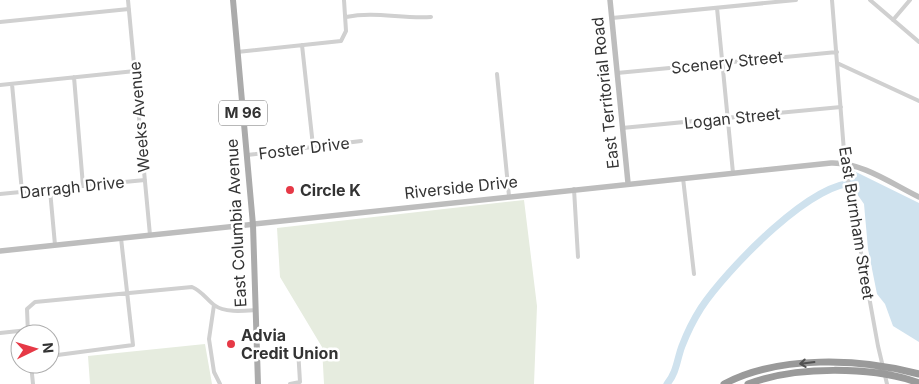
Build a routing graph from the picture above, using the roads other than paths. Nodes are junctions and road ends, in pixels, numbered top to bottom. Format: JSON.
{"nodes":[{"id":1,"x":128,"y":0,"type":"edge"},
{"id":2,"x":233,"y":0,"type":"edge"},
{"id":3,"x":344,"y":0,"type":"edge"},
{"id":4,"x":610,"y":0,"type":"edge"},
{"id":5,"x":796,"y":0,"type":"edge"},
{"id":6,"x":832,"y":0,"type":"edge"},
{"id":7,"x":870,"y":0,"type":"edge"},
{"id":8,"x":910,"y":0,"type":"edge"},
{"id":9,"x":717,"y":8,"type":"junction"},
{"id":10,"x":129,"y":9,"type":"junction"},
{"id":11,"x":346,"y":17,"type":"junction"},
{"id":12,"x":431,"y":17,"type":"dead end"},
{"id":13,"x":612,"y":18,"type":"junction"},
{"id":14,"x":893,"y":20,"type":"junction"},
{"id":15,"x":0,"y":22,"type":"edge"},
{"id":16,"x":919,"y":42,"type":"edge"},
{"id":17,"x":302,"y":45,"type":"junction"},
{"id":18,"x":237,"y":52,"type":"junction"},
{"id":19,"x":836,"y":52,"type":"junction"},
{"id":20,"x":722,"y":63,"type":"junction"},
{"id":21,"x":837,"y":63,"type":"junction"},
{"id":22,"x":135,"y":71,"type":"junction"},
{"id":23,"x":617,"y":73,"type":"junction"},
{"id":24,"x":497,"y":74,"type":"dead end"},
{"id":25,"x":74,"y":77,"type":"junction"},
{"id":26,"x":12,"y":84,"type":"junction"},
{"id":27,"x":0,"y":85,"type":"edge"},
{"id":28,"x":919,"y":101,"type":"edge"},
{"id":29,"x":841,"y":107,"type":"junction"},
{"id":30,"x":728,"y":118,"type":"junction"},
{"id":31,"x":622,"y":128,"type":"junction"},
{"id":32,"x":361,"y":141,"type":"dead end"},
{"id":33,"x":314,"y":146,"type":"junction"},
{"id":34,"x":247,"y":155,"type":"junction"},
{"id":35,"x":845,"y":164,"type":"junction"},
{"id":36,"x":733,"y":173,"type":"junction"},
{"id":37,"x":683,"y":178,"type":"junction"},
{"id":38,"x":145,"y":180,"type":"junction"},
{"id":39,"x":628,"y":183,"type":"junction"},
{"id":40,"x":83,"y":186,"type":"junction"},
{"id":41,"x":574,"y":189,"type":"junction"},
{"id":42,"x":50,"y":190,"type":"junction"},
{"id":43,"x":22,"y":192,"type":"junction"},
{"id":44,"x":0,"y":194,"type":"edge"},
{"id":45,"x":508,"y":196,"type":"junction"},
{"id":46,"x":919,"y":197,"type":"edge"},
{"id":47,"x":253,"y":226,"type":"junction"},
{"id":48,"x":150,"y":235,"type":"junction"},
{"id":49,"x":121,"y":238,"type":"junction"},
{"id":50,"x":55,"y":245,"type":"junction"},
{"id":51,"x":0,"y":251,"type":"edge"},
{"id":52,"x":578,"y":257,"type":"dead end"},
{"id":53,"x":694,"y":274,"type":"dead end"},
{"id":54,"x":126,"y":293,"type":"junction"},
{"id":55,"x":214,"y":305,"type":"junction"},
{"id":56,"x":255,"y":310,"type":"junction"},
{"id":57,"x":28,"y":324,"type":"edge"},
{"id":58,"x":298,"y":349,"type":"dead end"},
{"id":59,"x":60,"y":355,"type":"edge"},
{"id":60,"x":919,"y":374,"type":"edge"},
{"id":61,"x":220,"y":384,"type":"edge"},
{"id":62,"x":258,"y":384,"type":"edge"},
{"id":63,"x":290,"y":384,"type":"edge"},
{"id":64,"x":724,"y":384,"type":"edge"},
{"id":65,"x":748,"y":384,"type":"edge"},
{"id":66,"x":887,"y":384,"type":"edge"},
{"id":67,"x":919,"y":384,"type":"edge"}],
"edges":[{"from":1,"to":10,"type":"street","name":"Weeks Avenue"},
{"from":2,"to":18,"type":"main road","name":"East Columbia Avenue","number":"M 96"},
{"from":3,"to":11,"type":"street"},
{"from":4,"to":13,"type":"street","name":"East Territorial Road"},
{"from":5,"to":9,"type":"street"},
{"from":6,"to":19,"type":"street","name":"East Burnham Street"},
{"from":7,"to":14,"type":"street"},
{"from":8,"to":14,"type":"street"},
{"from":9,"to":13,"type":"street"},
{"from":9,"to":20,"type":"street"},
{"from":10,"to":15,"type":"street"},
{"from":10,"to":22,"type":"street","name":"Weeks Avenue"},
{"from":11,"to":12,"type":"street"},
{"from":11,"to":17,"type":"street"},
{"from":13,"to":23,"type":"street","name":"East Territorial Road"},
{"from":14,"to":16,"type":"street"},
{"from":17,"to":18,"type":"street"},
{"from":17,"to":33,"type":"street"},
{"from":18,"to":34,"type":"main road","name":"East Columbia Avenue","number":"M 96"},
{"from":19,"to":20,"type":"street","name":"Scenery Street"},
{"from":19,"to":21,"type":"street","name":"East Burnham Street"},
{"from":20,"to":23,"type":"street","name":"Scenery Street"},
{"from":20,"to":30,"type":"street"},
{"from":21,"to":28,"type":"street"},
{"from":21,"to":29,"type":"street","name":"East Burnham Street"},
{"from":22,"to":25,"type":"street"},
{"from":22,"to":38,"type":"street","name":"Weeks Avenue"},
{"from":23,"to":31,"type":"street","name":"East Territorial Road"},
{"from":24,"to":45,"type":"street"},
{"from":25,"to":26,"type":"street"},
{"from":25,"to":40,"type":"street"},
{"from":26,"to":27,"type":"street"},
{"from":26,"to":43,"type":"street"},
{"from":29,"to":30,"type":"street","name":"Logan Street"},
{"from":29,"to":35,"type":"street","name":"East Burnham Street"},
{"from":30,"to":31,"type":"street","name":"Logan Street"},
{"from":30,"to":36,"type":"street"},
{"from":31,"to":39,"type":"street","name":"East Territorial Road"},
{"from":32,"to":33,"type":"street","name":"Foster Drive"},
{"from":33,"to":34,"type":"street","name":"Foster Drive"},
{"from":34,"to":47,"type":"main road","name":"East Columbia Avenue","number":"M 96"},
{"from":35,"to":36,"type":"street","name":"Riverside Drive"},
{"from":35,"to":46,"type":"street","name":"Riverside Drive"},
{"from":35,"to":66,"type":"street","name":"East Burnham Street"},
{"from":36,"to":37,"type":"street","name":"Riverside Drive"},
{"from":37,"to":39,"type":"street","name":"Riverside Drive"},
{"from":37,"to":53,"type":"street"},
{"from":38,"to":40,"type":"street","name":"Darragh Drive"},
{"from":38,"to":48,"type":"street","name":"Weeks Avenue"},
{"from":39,"to":41,"type":"street","name":"Riverside Drive"},
{"from":40,"to":42,"type":"street","name":"Darragh Drive"},
{"from":41,"to":45,"type":"street","name":"Riverside Drive"},
{"from":41,"to":52,"type":"street"},
{"from":42,"to":43,"type":"street","name":"Darragh Drive"},
{"from":42,"to":50,"type":"street"},
{"from":43,"to":44,"type":"street","name":"Darragh Drive"},
{"from":45,"to":47,"type":"street","name":"Riverside Drive"},
{"from":47,"to":48,"type":"street","name":"Riverside Drive"},
{"from":47,"to":56,"type":"main road","name":"East Columbia Avenue","number":"M 96"},
{"from":48,"to":49,"type":"street","name":"Riverside Drive"},
{"from":49,"to":50,"type":"street","name":"Riverside Drive"},
{"from":49,"to":54,"type":"street"},
{"from":50,"to":51,"type":"street","name":"Riverside Drive"},
{"from":54,"to":55,"type":"street"},
{"from":54,"to":57,"type":"street"},
{"from":54,"to":59,"type":"street"},
{"from":55,"to":56,"type":"street"},
{"from":55,"to":61,"type":"street"},
{"from":56,"to":62,"type":"main road","name":"East Columbia Avenue","number":"M 96"},
{"from":58,"to":63,"type":"street"},
{"from":60,"to":64,"type":"highway","one_way":true},
{"from":65,"to":67,"type":"highway"}]}
